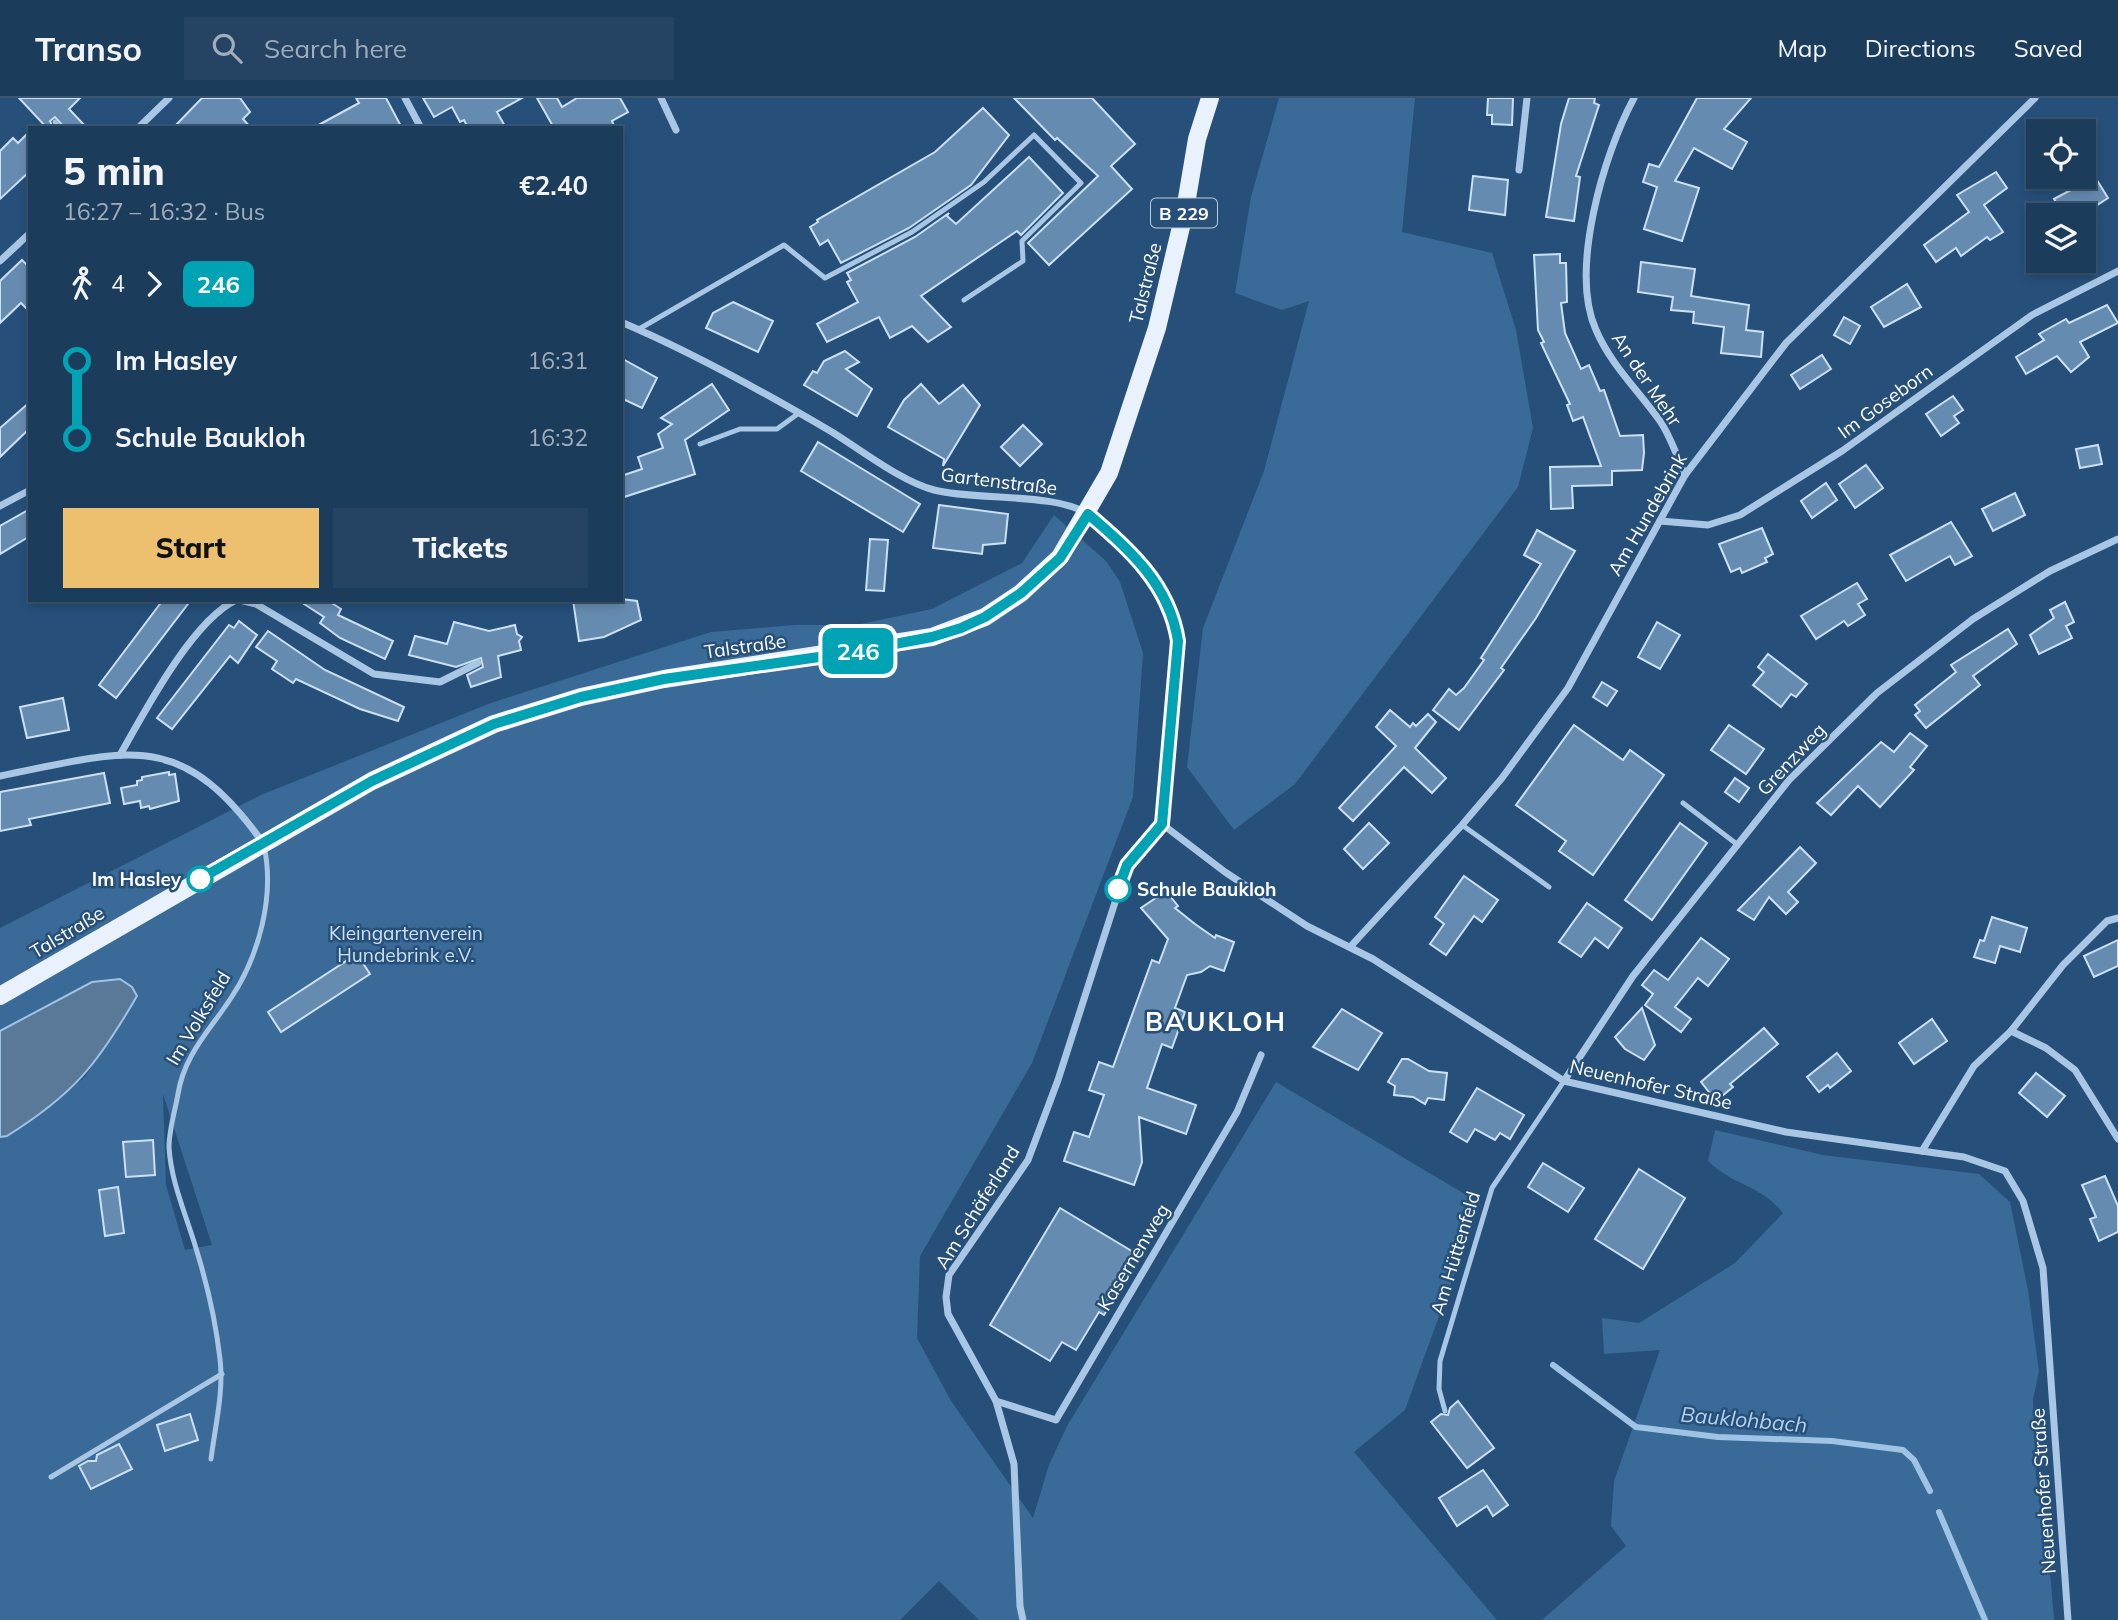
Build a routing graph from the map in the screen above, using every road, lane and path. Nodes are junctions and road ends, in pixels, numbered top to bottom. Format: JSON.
{"nodes":[{"id":1,"x":169,"y":98,"type":"edge"},
{"id":2,"x":405,"y":98,"type":"edge"},
{"id":3,"x":661,"y":98,"type":"edge"},
{"id":4,"x":1210,"y":98,"type":"edge"},
{"id":5,"x":1527,"y":98,"type":"edge"},
{"id":6,"x":1634,"y":98,"type":"edge"},
{"id":7,"x":2035,"y":98,"type":"edge"},
{"id":8,"x":55,"y":122,"type":"dead end"},
{"id":9,"x":58,"y":126,"type":"edge"},
{"id":10,"x":140,"y":126,"type":"edge"},
{"id":11,"x":420,"y":126,"type":"edge"},
{"id":12,"x":676,"y":131,"type":"dead end"},
{"id":13,"x":1519,"y":170,"type":"dead end"},
{"id":14,"x":28,"y":235,"type":"edge"},
{"id":15,"x":0,"y":261,"type":"edge"},
{"id":16,"x":2118,"y":271,"type":"edge"},
{"id":17,"x":964,"y":300,"type":"dead end"},
{"id":18,"x":623,"y":323,"type":"edge"},
{"id":19,"x":639,"y":330,"type":"junction"},
{"id":20,"x":799,"y":413,"type":"junction"},
{"id":21,"x":701,"y":444,"type":"dead end"},
{"id":22,"x":1685,"y":475,"type":"junction"},
{"id":23,"x":28,"y":491,"type":"edge"},
{"id":24,"x":0,"y":506,"type":"edge"},
{"id":25,"x":1088,"y":514,"type":"junction"},
{"id":26,"x":1660,"y":521,"type":"junction"},
{"id":27,"x":2118,"y":539,"type":"edge"},
{"id":28,"x":234,"y":602,"type":"edge"},
{"id":29,"x":247,"y":602,"type":"edge"},
{"id":30,"x":478,"y":663,"type":"dead end"},
{"id":31,"x":120,"y":755,"type":"junction"},
{"id":32,"x":0,"y":776,"type":"edge"},
{"id":33,"x":1683,"y":803,"type":"dead end"},
{"id":34,"x":1162,"y":824,"type":"junction"},
{"id":35,"x":1462,"y":825,"type":"junction"},
{"id":36,"x":264,"y":843,"type":"junction"},
{"id":37,"x":1738,"y":845,"type":"junction"},
{"id":38,"x":1549,"y":887,"type":"dead end"},
{"id":39,"x":2118,"y":918,"type":"edge"},
{"id":40,"x":1351,"y":946,"type":"junction"},
{"id":41,"x":0,"y":996,"type":"edge"},
{"id":42,"x":2011,"y":1031,"type":"junction"},
{"id":43,"x":1261,"y":1055,"type":"dead end"},
{"id":44,"x":1564,"y":1082,"type":"junction"},
{"id":45,"x":2118,"y":1139,"type":"edge"},
{"id":46,"x":1922,"y":1151,"type":"junction"},
{"id":47,"x":222,"y":1374,"type":"junction"},
{"id":48,"x":996,"y":1401,"type":"junction"},
{"id":49,"x":1445,"y":1411,"type":"dead end"},
{"id":50,"x":211,"y":1459,"type":"dead end"},
{"id":51,"x":51,"y":1477,"type":"dead end"},
{"id":52,"x":1023,"y":1620,"type":"edge"},
{"id":53,"x":2068,"y":1620,"type":"edge"}],
"edges":[{"from":1,"to":10,"type":"street"},
{"from":2,"to":11,"type":"street"},
{"from":3,"to":12,"type":"street"},
{"from":4,"to":25,"type":"main road","name":"Talstraße","number":"B 229"},
{"from":5,"to":13,"type":"street"},
{"from":6,"to":22,"type":"street","name":"An der Mehr"},
{"from":7,"to":22,"type":"street","name":"Am Hundebrink"},
{"from":8,"to":9,"type":"lane"},
{"from":14,"to":15,"type":"street"},
{"from":16,"to":26,"type":"street","name":"Im Goseborn"},
{"from":17,"to":19,"type":"lane"},
{"from":18,"to":19,"type":"street","name":"Gartenstraße"},
{"from":19,"to":20,"type":"street","name":"Gartenstraße"},
{"from":20,"to":21,"type":"lane"},
{"from":20,"to":25,"type":"street","name":"Gartenstraße"},
{"from":22,"to":26,"type":"street","name":"Am Hundebrink"},
{"from":23,"to":24,"type":"street"},
{"from":25,"to":34,"type":"street"},
{"from":25,"to":36,"type":"main road","name":"Talstraße","number":"B 229"},
{"from":26,"to":35,"type":"street","name":"Am Hundebrink"},
{"from":27,"to":37,"type":"street","name":"Grenzweg"},
{"from":28,"to":31,"type":"street"},
{"from":29,"to":30,"type":"street"},
{"from":31,"to":32,"type":"street"},
{"from":31,"to":36,"type":"street"},
{"from":33,"to":37,"type":"lane"},
{"from":34,"to":40,"type":"street","name":"Neuenhofer Straße"},
{"from":34,"to":48,"type":"street","name":"Am Schäferland"},
{"from":35,"to":38,"type":"lane"},
{"from":35,"to":40,"type":"street","name":"Am Hundebrink"},
{"from":36,"to":41,"type":"main road","name":"Talstraße","number":"B 229"},
{"from":36,"to":47,"type":"lane","name":"Im Volksfeld"},
{"from":37,"to":44,"type":"street","name":"Grenzweg"},
{"from":39,"to":42,"type":"street"},
{"from":40,"to":44,"type":"street","name":"Neuenhofer Straße"},
{"from":42,"to":45,"type":"street"},
{"from":42,"to":46,"type":"street"},
{"from":43,"to":48,"type":"street","name":"Kasernenweg"},
{"from":44,"to":46,"type":"street","name":"Neuenhofer Straße"},
{"from":44,"to":49,"type":"lane","name":"Am Hüttenfeld"},
{"from":46,"to":53,"type":"street","name":"Neuenhofer Straße"},
{"from":47,"to":50,"type":"lane","name":"Im Volksfeld"},
{"from":47,"to":51,"type":"lane"},
{"from":48,"to":52,"type":"street","name":"Am Schäferland"}]}
